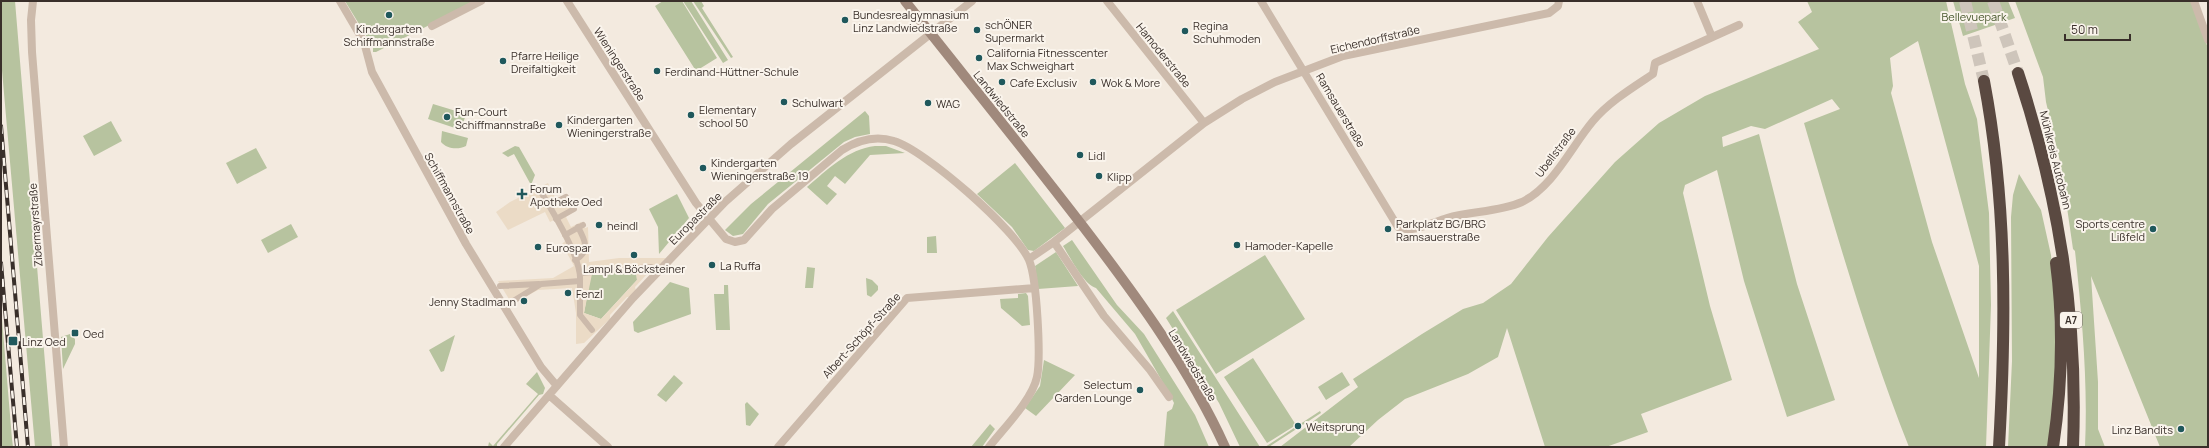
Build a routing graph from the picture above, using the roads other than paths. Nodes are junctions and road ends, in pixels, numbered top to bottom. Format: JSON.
{"nodes":[{"id":1,"x":33,"y":1,"type":"edge"},
{"id":2,"x":340,"y":1,"type":"edge"},
{"id":3,"x":481,"y":1,"type":"edge"},
{"id":4,"x":567,"y":1,"type":"edge"},
{"id":5,"x":905,"y":1,"type":"edge"},
{"id":6,"x":972,"y":1,"type":"edge"},
{"id":7,"x":1107,"y":1,"type":"edge"},
{"id":8,"x":1261,"y":1,"type":"edge"},
{"id":9,"x":1559,"y":1,"type":"edge"},
{"id":10,"x":1696,"y":1,"type":"edge"},
{"id":11,"x":2194,"y":1,"type":"edge"},
{"id":12,"x":1739,"y":25,"type":"dead end"},
{"id":13,"x":432,"y":26,"type":"dead end"},
{"id":14,"x":930,"y":33,"type":"junction"},
{"id":15,"x":1712,"y":37,"type":"junction"},
{"id":16,"x":2208,"y":40,"type":"edge"},
{"id":17,"x":1304,"y":70,"type":"junction"},
{"id":18,"x":1984,"y":81,"type":"tunnel mouth"},
{"id":19,"x":1204,"y":123,"type":"junction"},
{"id":20,"x":542,"y":192,"type":"dead end"},
{"id":21,"x":566,"y":197,"type":"dead end"},
{"id":22,"x":550,"y":206,"type":"junction"},
{"id":23,"x":574,"y":209,"type":"dead end"},
{"id":24,"x":556,"y":219,"type":"junction"},
{"id":25,"x":708,"y":219,"type":"junction"},
{"id":26,"x":1079,"y":221,"type":"junction"},
{"id":27,"x":1403,"y":229,"type":"joint"},
{"id":28,"x":565,"y":235,"type":"junction"},
{"id":29,"x":1054,"y":242,"type":"junction"},
{"id":30,"x":1029,"y":259,"type":"junction"},
{"id":31,"x":575,"y":260,"type":"junction"},
{"id":32,"x":651,"y":267,"type":"dead end"},
{"id":33,"x":581,"y":273,"type":"junction"},
{"id":34,"x":580,"y":281,"type":"junction"},
{"id":35,"x":541,"y":284,"type":"junction"},
{"id":36,"x":500,"y":286,"type":"dead end"},
{"id":37,"x":1035,"y":288,"type":"junction"},
{"id":38,"x":510,"y":303,"type":"dead end"},
{"id":39,"x":592,"y":330,"type":"dead end"},
{"id":40,"x":557,"y":386,"type":"junction"},
{"id":41,"x":549,"y":395,"type":"junction"},
{"id":42,"x":1169,"y":397,"type":"dead end"},
{"id":43,"x":64,"y":447,"type":"edge"},
{"id":44,"x":504,"y":447,"type":"edge"},
{"id":45,"x":608,"y":447,"type":"edge"},
{"id":46,"x":778,"y":447,"type":"edge"},
{"id":47,"x":989,"y":447,"type":"edge"},
{"id":48,"x":1225,"y":447,"type":"edge"},
{"id":49,"x":1999,"y":447,"type":"edge"},
{"id":50,"x":2053,"y":447,"type":"edge"},
{"id":51,"x":2073,"y":447,"type":"edge"}],
"edges":[{"from":1,"to":43,"type":"street","name":"Zibermayrstraße"},
{"from":2,"to":40,"type":"street","name":"Schiffmannstraße"},
{"from":3,"to":13,"type":"street"},
{"from":4,"to":25,"type":"street","name":"Wieningerstraße"},
{"from":5,"to":14,"type":"main road","name":"Landwiedstraße"},
{"from":6,"to":14,"type":"street","name":"Europastraße"},
{"from":7,"to":19,"type":"street","name":"Hamoderstraße"},
{"from":8,"to":17,"type":"street","name":"Ramsauerstraße"},
{"from":9,"to":17,"type":"street","name":"Eichendorffstraße"},
{"from":10,"to":15,"type":"street"},
{"from":11,"to":16,"type":"street"},
{"from":12,"to":15,"type":"street"},
{"from":14,"to":25,"type":"street","name":"Europastraße"},
{"from":14,"to":26,"type":"main road","name":"Landwiedstraße"},
{"from":15,"to":27,"type":"street","name":"Ubellstraße"},
{"from":17,"to":19,"type":"street","name":"Eichendorffstraße"},
{"from":17,"to":27,"type":"street","name":"Ramsauerstraße"},
{"from":18,"to":49,"type":"highway"},
{"from":19,"to":26,"type":"street","name":"Eichendorffstraße"},
{"from":20,"to":22,"type":"street"},
{"from":21,"to":22,"type":"street"},
{"from":22,"to":24,"type":"street"},
{"from":23,"to":24,"type":"street"},
{"from":24,"to":28,"type":"street"},
{"from":25,"to":30,"type":"street"},
{"from":25,"to":40,"type":"street","name":"Europastraße"},
{"from":26,"to":29,"type":"street"},
{"from":26,"to":48,"type":"main road","name":"Landwiedstraße"},
{"from":28,"to":31,"type":"street"},
{"from":28,"to":31,"type":"street"},
{"from":29,"to":30,"type":"street"},
{"from":29,"to":42,"type":"street"},
{"from":30,"to":37,"type":"street"},
{"from":31,"to":33,"type":"street"},
{"from":32,"to":33,"type":"street"},
{"from":33,"to":34,"type":"street"},
{"from":34,"to":35,"type":"street"},
{"from":34,"to":39,"type":"street"},
{"from":35,"to":36,"type":"street"},
{"from":35,"to":38,"type":"street"},
{"from":37,"to":46,"type":"street","name":"Albert-Schöpf-Straße"},
{"from":37,"to":47,"type":"street"},
{"from":40,"to":41,"type":"street","name":"Europastraße"},
{"from":41,"to":44,"type":"street","name":"Europastraße"},
{"from":41,"to":45,"type":"street"},
{"from":50,"to":51,"type":"highway","name":"Mühlkreis Autobahn","number":"A7"}]}
